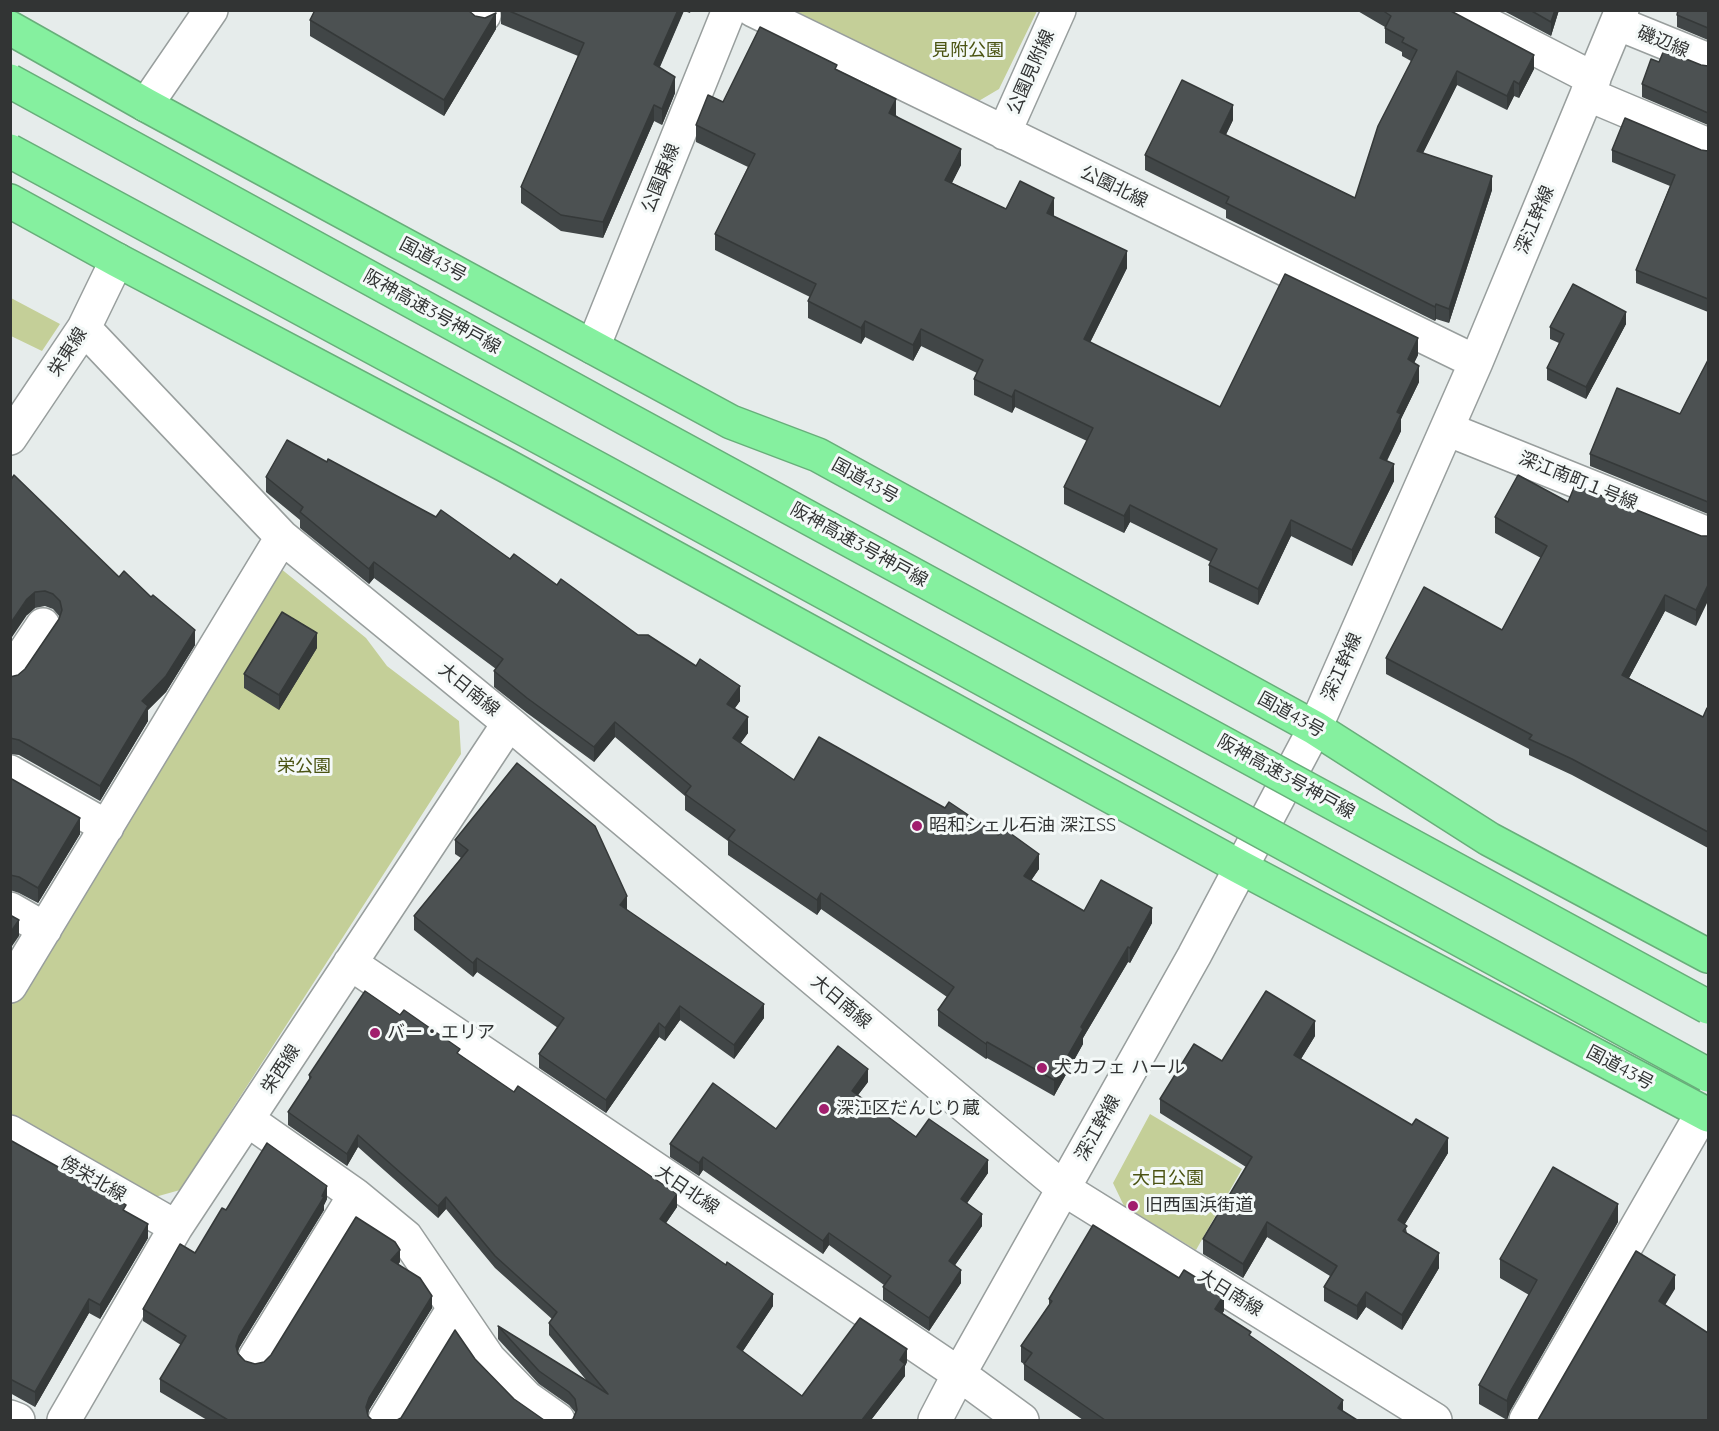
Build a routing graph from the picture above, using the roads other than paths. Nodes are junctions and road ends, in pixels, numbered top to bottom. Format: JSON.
{"nodes":[{"id":1,"x":211,"y":10,"type":"edge"},
{"id":2,"x":729,"y":10,"type":"edge"},
{"id":3,"x":753,"y":10,"type":"edge"},
{"id":4,"x":1059,"y":10,"type":"edge"},
{"id":5,"x":1460,"y":10,"type":"edge"},
{"id":6,"x":1619,"y":17,"type":"edge"},
{"id":7,"x":10,"y":28,"type":"edge"},
{"id":8,"x":1708,"y":60,"type":"edge"},
{"id":9,"x":10,"y":81,"type":"edge"},
{"id":10,"x":1590,"y":86,"type":"junction"},
{"id":11,"x":146,"y":105,"type":"junction"},
{"id":12,"x":1004,"y":133,"type":"junction"},
{"id":13,"x":1708,"y":145,"type":"edge"},
{"id":14,"x":10,"y":151,"type":"edge"},
{"id":15,"x":10,"y":201,"type":"edge"},
{"id":16,"x":117,"y":260,"type":"junction"},
{"id":17,"x":84,"y":328,"type":"junction"},
{"id":18,"x":593,"y":347,"type":"junction"},
{"id":19,"x":1476,"y":362,"type":"junction"},
{"id":20,"x":1447,"y":429,"type":"junction"},
{"id":21,"x":10,"y":438,"type":"edge"},
{"id":22,"x":1708,"y":534,"type":"edge"},
{"id":23,"x":282,"y":537,"type":"junction"},
{"id":24,"x":43,"y":625,"type":"dead end"},
{"id":25,"x":10,"y":674,"type":"edge"},
{"id":26,"x":509,"y":723,"type":"junction"},
{"id":27,"x":1315,"y":728,"type":"junction"},
{"id":28,"x":10,"y":772,"type":"edge"},
{"id":29,"x":107,"y":827,"type":"junction"},
{"id":30,"x":1240,"y":867,"type":"junction"},
{"id":31,"x":10,"y":909,"type":"edge"},
{"id":32,"x":45,"y":929,"type":"junction"},
{"id":33,"x":1708,"y":956,"type":"edge"},
{"id":34,"x":350,"y":963,"type":"junction"},
{"id":35,"x":10,"y":986,"type":"edge"},
{"id":36,"x":1708,"y":1007,"type":"edge"},
{"id":37,"x":1708,"y":1075,"type":"edge"},
{"id":38,"x":1706,"y":1113,"type":"edge"},
{"id":39,"x":248,"y":1120,"type":"junction"},
{"id":40,"x":10,"y":1132,"type":"edge"},
{"id":41,"x":1064,"y":1189,"type":"junction"},
{"id":42,"x":355,"y":1195,"type":"junction"},
{"id":43,"x":176,"y":1227,"type":"junction"},
{"id":44,"x":454,"y":1308,"type":"junction"},
{"id":45,"x":255,"y":1358,"type":"dead end"},
{"id":46,"x":958,"y":1374,"type":"junction"},
{"id":47,"x":521,"y":1409,"type":"edge"},
{"id":48,"x":10,"y":1417,"type":"edge"},
{"id":49,"x":18,"y":1420,"type":"edge"},
{"id":50,"x":64,"y":1420,"type":"edge"},
{"id":51,"x":386,"y":1420,"type":"edge"},
{"id":52,"x":558,"y":1420,"type":"edge"},
{"id":53,"x":934,"y":1420,"type":"edge"},
{"id":54,"x":1022,"y":1420,"type":"edge"},
{"id":55,"x":1435,"y":1420,"type":"edge"},
{"id":56,"x":1526,"y":1420,"type":"edge"}],
"edges":[{"from":1,"to":11,"type":"street"},
{"from":2,"to":18,"type":"street","name":"公園東線"},
{"from":3,"to":12,"type":"street","name":"公園北線"},
{"from":4,"to":12,"type":"street","name":"公園見附線"},
{"from":5,"to":10,"type":"street"},
{"from":6,"to":8,"type":"street","name":"磯辺線"},
{"from":6,"to":10,"type":"street","name":"深江幹線"},
{"from":7,"to":11,"type":"highway","name":"国道43号"},
{"from":9,"to":36,"type":"highway","name":"阪神高速3号神戸線","bridge":true},
{"from":10,"to":13,"type":"street"},
{"from":10,"to":19,"type":"street","name":"深江幹線"},
{"from":11,"to":18,"type":"highway","name":"国道43号"},
{"from":12,"to":19,"type":"street","name":"公園北線"},
{"from":14,"to":37,"type":"highway","bridge":true},
{"from":15,"to":16,"type":"highway","name":"国道43号"},
{"from":16,"to":17,"type":"street","name":"栄東線"},
{"from":16,"to":30,"type":"highway","name":"国道43号"},
{"from":17,"to":21,"type":"street","name":"栄東線"},
{"from":17,"to":23,"type":"street","name":"大日南線"},
{"from":18,"to":27,"type":"highway","name":"国道43号"},
{"from":19,"to":20,"type":"street","name":"深江幹線"},
{"from":20,"to":22,"type":"street","name":"深江南町１号線"},
{"from":20,"to":27,"type":"street","name":"深江幹線"},
{"from":23,"to":26,"type":"street","name":"大日南線"},
{"from":23,"to":29,"type":"street"},
{"from":24,"to":25,"type":"street"},
{"from":26,"to":34,"type":"street","name":"栄西線"},
{"from":26,"to":41,"type":"street","name":"大日南線"},
{"from":27,"to":30,"type":"street","name":"深江幹線"},
{"from":27,"to":33,"type":"highway","name":"国道43号"},
{"from":28,"to":29,"type":"street"},
{"from":29,"to":32,"type":"street"},
{"from":30,"to":38,"type":"highway","name":"国道43号"},
{"from":30,"to":41,"type":"street","name":"深江幹線"},
{"from":31,"to":32,"type":"street"},
{"from":32,"to":35,"type":"street"},
{"from":34,"to":39,"type":"street","name":"栄西線"},
{"from":34,"to":46,"type":"street","name":"大日北線"},
{"from":38,"to":56,"type":"street"},
{"from":39,"to":42,"type":"street"},
{"from":39,"to":43,"type":"street","name":"栄西線"},
{"from":40,"to":43,"type":"street","name":"傍栄北線"},
{"from":41,"to":46,"type":"street","name":"深江幹線"},
{"from":41,"to":55,"type":"street","name":"大日南線"},
{"from":42,"to":44,"type":"street"},
{"from":42,"to":45,"type":"street"},
{"from":43,"to":50,"type":"street","name":"栄西線"},
{"from":44,"to":47,"type":"street"},
{"from":44,"to":51,"type":"street"},
{"from":46,"to":53,"type":"street","name":"深江幹線"},
{"from":46,"to":54,"type":"street","name":"大日北線"},
{"from":47,"to":52,"type":"street"},
{"from":48,"to":49,"type":"street"}]}
